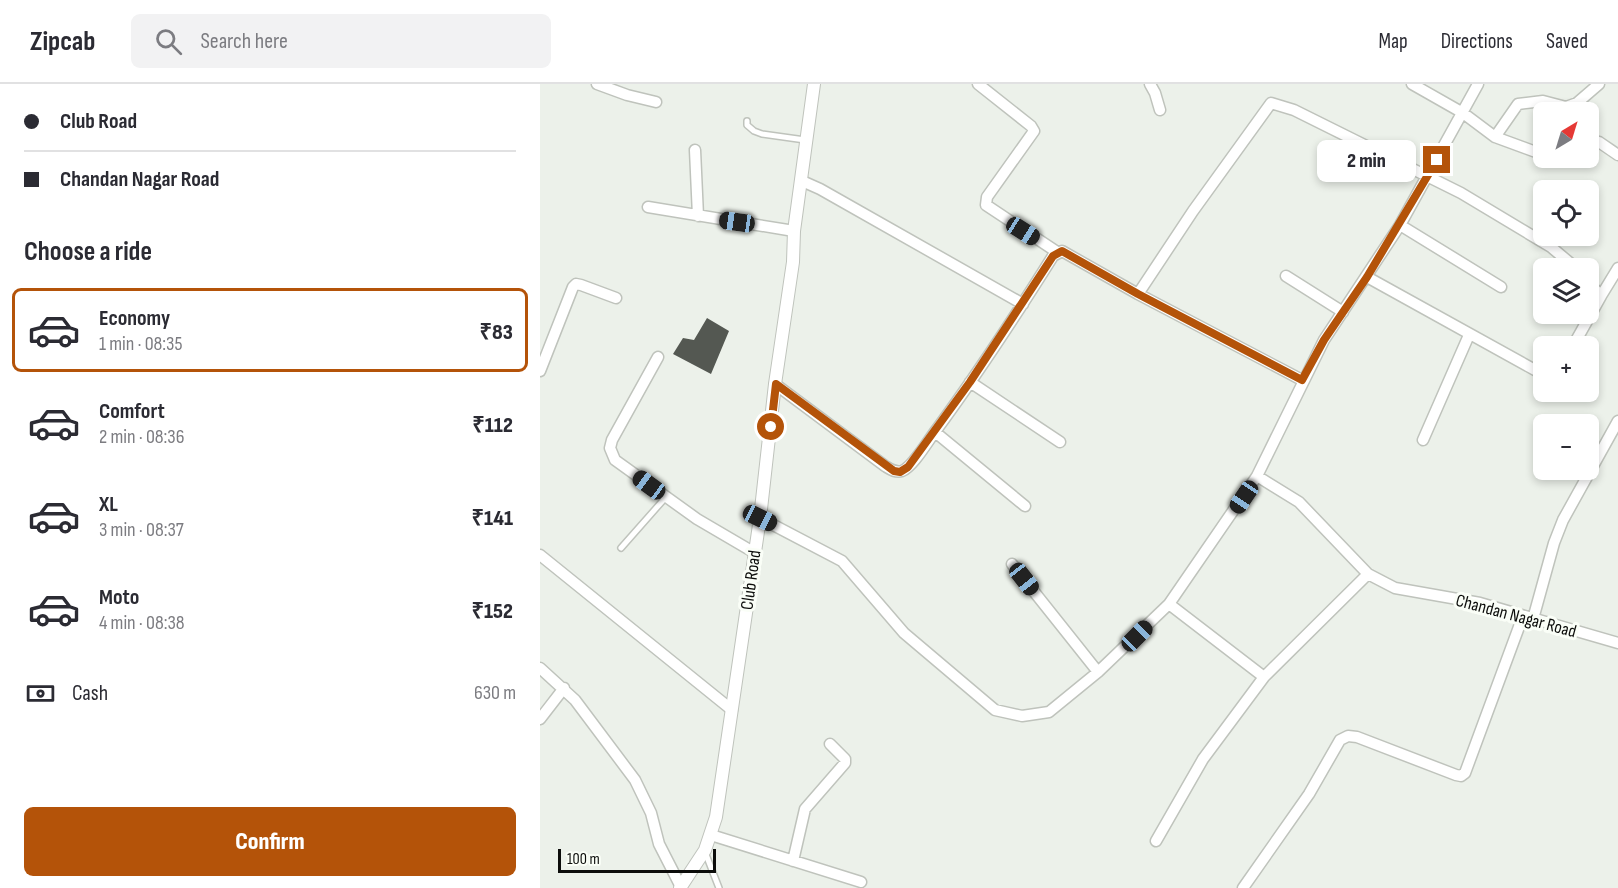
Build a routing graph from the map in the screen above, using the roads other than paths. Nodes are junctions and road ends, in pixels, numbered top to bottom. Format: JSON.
{"nodes":[{"id":1,"x":597,"y":84,"type":"edge"},
{"id":2,"x":814,"y":84,"type":"edge"},
{"id":3,"x":978,"y":84,"type":"edge"},
{"id":4,"x":1150,"y":84,"type":"edge"},
{"id":5,"x":1413,"y":84,"type":"edge"},
{"id":6,"x":1478,"y":84,"type":"edge"},
{"id":7,"x":1599,"y":84,"type":"edge"},
{"id":8,"x":656,"y":102,"type":"dead end"},
{"id":9,"x":1160,"y":110,"type":"dead end"},
{"id":10,"x":1463,"y":112,"type":"junction"},
{"id":11,"x":747,"y":121,"type":"dead end"},
{"id":12,"x":1495,"y":137,"type":"junction"},
{"id":13,"x":807,"y":141,"type":"junction"},
{"id":14,"x":1599,"y":142,"type":"edge"},
{"id":15,"x":695,"y":150,"type":"dead end"},
{"id":16,"x":1533,"y":151,"type":"edge"},
{"id":17,"x":1618,"y":155,"type":"edge"},
{"id":18,"x":1428,"y":176,"type":"junction"},
{"id":19,"x":802,"y":181,"type":"junction"},
{"id":20,"x":648,"y":207,"type":"dead end"},
{"id":21,"x":698,"y":216,"type":"junction"},
{"id":22,"x":1400,"y":225,"type":"junction"},
{"id":23,"x":794,"y":231,"type":"junction"},
{"id":24,"x":1057,"y":252,"type":"junction"},
{"id":25,"x":1563,"y":258,"type":"edge"},
{"id":26,"x":1618,"y":268,"type":"edge"},
{"id":27,"x":1286,"y":276,"type":"dead end"},
{"id":28,"x":1367,"y":277,"type":"junction"},
{"id":29,"x":1501,"y":287,"type":"dead end"},
{"id":30,"x":1138,"y":294,"type":"junction"},
{"id":31,"x":1601,"y":296,"type":"joint"},
{"id":32,"x":616,"y":298,"type":"dead end"},
{"id":33,"x":1023,"y":304,"type":"junction"},
{"id":34,"x":1343,"y":312,"type":"junction"},
{"id":35,"x":1469,"y":335,"type":"junction"},
{"id":36,"x":1579,"y":336,"type":"edge"},
{"id":37,"x":658,"y":357,"type":"dead end"},
{"id":38,"x":1533,"y":369,"type":"edge"},
{"id":39,"x":540,"y":371,"type":"edge"},
{"id":40,"x":1302,"y":380,"type":"junction"},
{"id":41,"x":970,"y":382,"type":"junction"},
{"id":42,"x":776,"y":384,"type":"junction"},
{"id":43,"x":1618,"y":422,"type":"edge"},
{"id":44,"x":935,"y":432,"type":"junction"},
{"id":45,"x":1424,"y":440,"type":"dead end"},
{"id":46,"x":1060,"y":442,"type":"dead end"},
{"id":47,"x":1257,"y":476,"type":"junction"},
{"id":48,"x":666,"y":497,"type":"junction"},
{"id":49,"x":1024,"y":506,"type":"dead end"},
{"id":50,"x":760,"y":518,"type":"junction"},
{"id":51,"x":621,"y":548,"type":"dead end"},
{"id":52,"x":755,"y":553,"type":"junction"},
{"id":53,"x":540,"y":555,"type":"edge"},
{"id":54,"x":1012,"y":564,"type":"dead end"},
{"id":55,"x":1368,"y":574,"type":"junction"},
{"id":56,"x":1169,"y":604,"type":"junction"},
{"id":57,"x":1528,"y":618,"type":"junction"},
{"id":58,"x":1618,"y":640,"type":"edge"},
{"id":59,"x":540,"y":668,"type":"edge"},
{"id":60,"x":1098,"y":672,"type":"junction"},
{"id":61,"x":1264,"y":677,"type":"junction"},
{"id":62,"x":564,"y":688,"type":"junction"},
{"id":63,"x":732,"y":710,"type":"junction"},
{"id":64,"x":540,"y":719,"type":"edge"},
{"id":65,"x":830,"y":744,"type":"dead end"},
{"id":66,"x":711,"y":835,"type":"junction"},
{"id":67,"x":1156,"y":841,"type":"dead end"},
{"id":68,"x":705,"y":850,"type":"junction"},
{"id":69,"x":793,"y":861,"type":"junction"},
{"id":70,"x":861,"y":882,"type":"dead end"},
{"id":71,"x":680,"y":887,"type":"edge"},
{"id":72,"x":719,"y":888,"type":"edge"},
{"id":73,"x":1243,"y":888,"type":"edge"}],
"edges":[{"from":1,"to":8,"type":"street"},
{"from":2,"to":13,"type":"street","name":"Club Road"},
{"from":3,"to":24,"type":"street"},
{"from":4,"to":9,"type":"street"},
{"from":5,"to":10,"type":"street"},
{"from":6,"to":10,"type":"street"},
{"from":7,"to":12,"type":"street"},
{"from":10,"to":12,"type":"street"},
{"from":10,"to":18,"type":"street"},
{"from":11,"to":13,"type":"lane"},
{"from":12,"to":16,"type":"street"},
{"from":13,"to":19,"type":"street","name":"Club Road"},
{"from":14,"to":17,"type":"street"},
{"from":15,"to":21,"type":"street"},
{"from":18,"to":22,"type":"street"},
{"from":18,"to":25,"type":"street"},
{"from":18,"to":30,"type":"street"},
{"from":19,"to":23,"type":"street","name":"Club Road"},
{"from":19,"to":33,"type":"street"},
{"from":20,"to":21,"type":"street"},
{"from":21,"to":23,"type":"street"},
{"from":22,"to":28,"type":"street"},
{"from":22,"to":29,"type":"street"},
{"from":23,"to":42,"type":"street","name":"Club Road"},
{"from":24,"to":30,"type":"street"},
{"from":24,"to":33,"type":"street"},
{"from":26,"to":31,"type":"street"},
{"from":27,"to":34,"type":"street"},
{"from":28,"to":34,"type":"street"},
{"from":28,"to":35,"type":"street"},
{"from":30,"to":40,"type":"street"},
{"from":31,"to":36,"type":"street"},
{"from":32,"to":39,"type":"street"},
{"from":33,"to":41,"type":"street"},
{"from":34,"to":40,"type":"street"},
{"from":35,"to":38,"type":"street"},
{"from":35,"to":45,"type":"street"},
{"from":37,"to":48,"type":"street"},
{"from":40,"to":47,"type":"street"},
{"from":41,"to":44,"type":"street"},
{"from":41,"to":46,"type":"street"},
{"from":42,"to":44,"type":"street"},
{"from":42,"to":50,"type":"street","name":"Club Road"},
{"from":43,"to":57,"type":"street"},
{"from":44,"to":49,"type":"street"},
{"from":47,"to":55,"type":"street","name":"Chandan Nagar Road"},
{"from":47,"to":56,"type":"street"},
{"from":48,"to":51,"type":"lane"},
{"from":48,"to":52,"type":"street"},
{"from":50,"to":52,"type":"street","name":"Club Road"},
{"from":50,"to":60,"type":"street"},
{"from":52,"to":63,"type":"street","name":"Club Road"},
{"from":53,"to":63,"type":"street"},
{"from":54,"to":60,"type":"street"},
{"from":55,"to":57,"type":"street","name":"Chandan Nagar Road"},
{"from":55,"to":61,"type":"street"},
{"from":56,"to":60,"type":"street"},
{"from":56,"to":61,"type":"street"},
{"from":57,"to":58,"type":"street","name":"Chandan Nagar Road"},
{"from":57,"to":73,"type":"street"},
{"from":59,"to":62,"type":"street"},
{"from":61,"to":67,"type":"street"},
{"from":62,"to":64,"type":"street"},
{"from":62,"to":71,"type":"street"},
{"from":63,"to":66,"type":"street","name":"Club Road"},
{"from":65,"to":69,"type":"street"},
{"from":66,"to":68,"type":"street","name":"Club Road"},
{"from":66,"to":69,"type":"street"},
{"from":68,"to":71,"type":"street","name":"Club Road"},
{"from":68,"to":72,"type":"lane"},
{"from":69,"to":70,"type":"street"}]}
